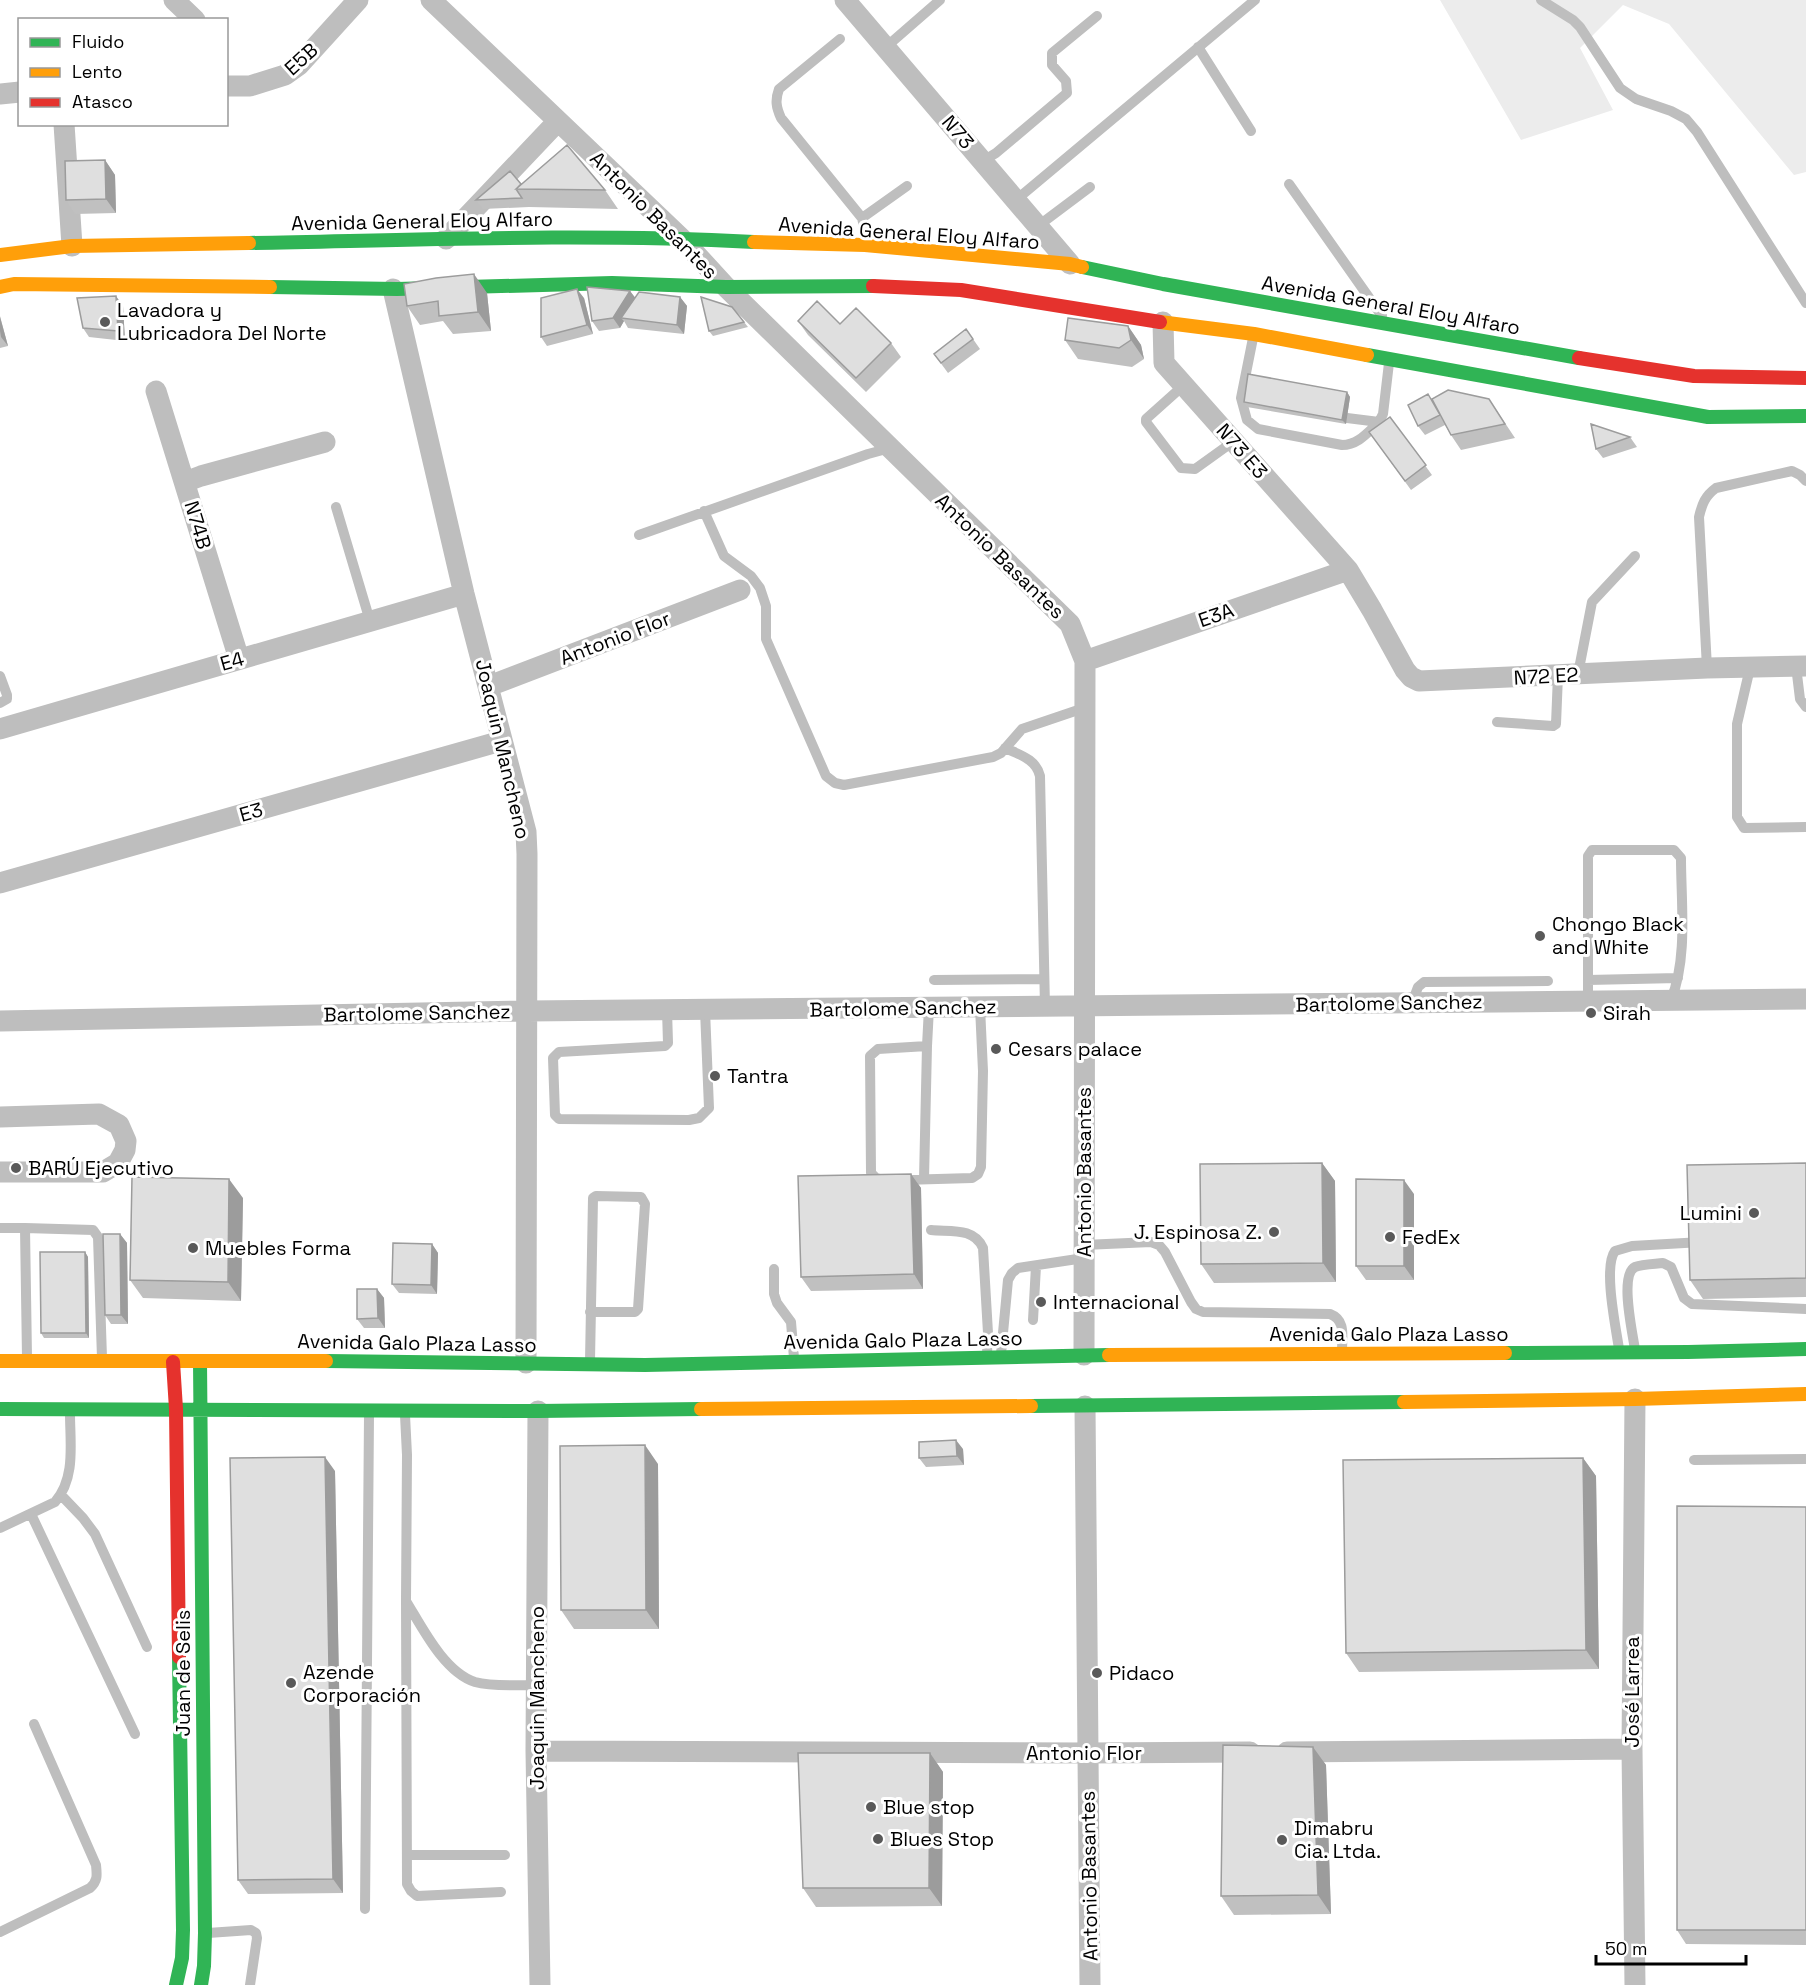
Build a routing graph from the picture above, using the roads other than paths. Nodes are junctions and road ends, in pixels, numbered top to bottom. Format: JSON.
{"nodes":[{"id":1,"x":174,"y":0,"type":"edge"},
{"id":2,"x":358,"y":0,"type":"edge"},
{"id":3,"x":431,"y":0,"type":"edge"},
{"id":4,"x":845,"y":0,"type":"edge"},
{"id":5,"x":940,"y":0,"type":"edge"},
{"id":6,"x":1255,"y":0,"type":"edge"},
{"id":7,"x":1541,"y":0,"type":"edge"},
{"id":8,"x":1097,"y":16,"type":"dead end"},
{"id":9,"x":193,"y":18,"type":"edge"},
{"id":10,"x":840,"y":39,"type":"dead end"},
{"id":11,"x":886,"y":47,"type":"junction"},
{"id":12,"x":1198,"y":48,"type":"junction"},
{"id":13,"x":228,"y":82,"type":"edge"},
{"id":14,"x":18,"y":92,"type":"edge"},
{"id":15,"x":0,"y":94,"type":"edge"},
{"id":16,"x":558,"y":121,"type":"junction"},
{"id":17,"x":64,"y":126,"type":"edge"},
{"id":18,"x":1251,"y":131,"type":"dead end"},
{"id":19,"x":983,"y":161,"type":"junction"},
{"id":20,"x":1289,"y":184,"type":"dead end"},
{"id":21,"x":907,"y":186,"type":"dead end"},
{"id":22,"x":1090,"y":187,"type":"dead end"},
{"id":23,"x":1016,"y":200,"type":"junction"},
{"id":24,"x":862,"y":218,"type":"junction"},
{"id":25,"x":1038,"y":225,"type":"junction"},
{"id":26,"x":681,"y":238,"type":"junction"},
{"id":27,"x":446,"y":239,"type":"junction"},
{"id":28,"x":865,"y":245,"type":"junction"},
{"id":29,"x":72,"y":246,"type":"junction"},
{"id":30,"x":0,"y":255,"type":"edge"},
{"id":31,"x":1070,"y":264,"type":"junction"},
{"id":32,"x":0,"y":286,"type":"edge"},
{"id":33,"x":726,"y":287,"type":"junction"},
{"id":34,"x":393,"y":289,"type":"junction"},
{"id":35,"x":1806,"y":303,"type":"edge"},
{"id":36,"x":1257,"y":317,"type":"junction"},
{"id":37,"x":1163,"y":322,"type":"junction"},
{"id":38,"x":1388,"y":342,"type":"junction"},
{"id":39,"x":1806,"y":378,"type":"edge"},
{"id":40,"x":1184,"y":385,"type":"junction"},
{"id":41,"x":156,"y":391,"type":"dead end"},
{"id":42,"x":1806,"y":416,"type":"edge"},
{"id":43,"x":1347,"y":418,"type":"dead end"},
{"id":44,"x":1378,"y":422,"type":"junction"},
{"id":45,"x":1234,"y":441,"type":"junction"},
{"id":46,"x":325,"y":442,"type":"dead end"},
{"id":47,"x":890,"y":448,"type":"junction"},
{"id":48,"x":184,"y":482,"type":"junction"},
{"id":49,"x":1806,"y":482,"type":"edge"},
{"id":50,"x":336,"y":507,"type":"dead end"},
{"id":51,"x":704,"y":511,"type":"junction"},
{"id":52,"x":639,"y":535,"type":"dead end"},
{"id":53,"x":1635,"y":556,"type":"dead end"},
{"id":54,"x":1348,"y":570,"type":"junction"},
{"id":55,"x":740,"y":590,"type":"dead end"},
{"id":56,"x":464,"y":594,"type":"junction"},
{"id":57,"x":370,"y":621,"type":"junction"},
{"id":58,"x":239,"y":659,"type":"junction"},
{"id":59,"x":1084,"y":661,"type":"junction"},
{"id":60,"x":1803,"y":664,"type":"edge"},
{"id":61,"x":1707,"y":668,"type":"junction"},
{"id":62,"x":1750,"y":668,"type":"junction"},
{"id":63,"x":1568,"y":675,"type":"junction"},
{"id":64,"x":0,"y":676,"type":"edge"},
{"id":65,"x":489,"y":686,"type":"junction"},
{"id":66,"x":0,"y":703,"type":"edge"},
{"id":67,"x":1806,"y":707,"type":"edge"},
{"id":68,"x":1084,"y":708,"type":"junction"},
{"id":69,"x":1497,"y":722,"type":"dead end"},
{"id":70,"x":0,"y":729,"type":"edge"},
{"id":71,"x":501,"y":741,"type":"junction"},
{"id":72,"x":1005,"y":748,"type":"junction"},
{"id":73,"x":1806,"y":827,"type":"edge"},
{"id":74,"x":0,"y":883,"type":"edge"},
{"id":75,"x":1678,"y":978,"type":"junction"},
{"id":76,"x":934,"y":980,"type":"dead end"},
{"id":77,"x":1044,"y":980,"type":"junction"},
{"id":78,"x":1548,"y":981,"type":"dead end"},
{"id":79,"x":1588,"y":991,"type":"junction"},
{"id":80,"x":1806,"y":999,"type":"edge"},
{"id":81,"x":1671,"y":1000,"type":"junction"},
{"id":82,"x":1413,"y":1003,"type":"junction"},
{"id":83,"x":1084,"y":1006,"type":"junction"},
{"id":84,"x":980,"y":1007,"type":"junction"},
{"id":85,"x":1045,"y":1007,"type":"junction"},
{"id":86,"x":929,"y":1008,"type":"junction"},
{"id":87,"x":667,"y":1010,"type":"junction"},
{"id":88,"x":705,"y":1010,"type":"junction"},
{"id":89,"x":527,"y":1011,"type":"junction"},
{"id":90,"x":0,"y":1021,"type":"edge"},
{"id":91,"x":927,"y":1046,"type":"junction"},
{"id":92,"x":0,"y":1117,"type":"edge"},
{"id":93,"x":0,"y":1172,"type":"edge"},
{"id":94,"x":924,"y":1179,"type":"junction"},
{"id":95,"x":0,"y":1228,"type":"edge"},
{"id":96,"x":25,"y":1228,"type":"junction"},
{"id":97,"x":930,"y":1230,"type":"dead end"},
{"id":98,"x":1702,"y":1242,"type":"edge"},
{"id":99,"x":1084,"y":1252,"type":"junction"},
{"id":100,"x":1036,"y":1266,"type":"junction"},
{"id":101,"x":774,"y":1269,"type":"dead end"},
{"id":102,"x":1806,"y":1309,"type":"edge"},
{"id":103,"x":590,"y":1312,"type":"junction"},
{"id":104,"x":1033,"y":1320,"type":"dead end"},
{"id":105,"x":1806,"y":1349,"type":"edge"},
{"id":106,"x":1635,"y":1352,"type":"junction"},
{"id":107,"x":1620,"y":1353,"type":"junction"},
{"id":108,"x":1341,"y":1354,"type":"junction"},
{"id":109,"x":1084,"y":1356,"type":"junction"},
{"id":110,"x":993,"y":1357,"type":"junction"},
{"id":111,"x":0,"y":1361,"type":"edge"},
{"id":112,"x":27,"y":1361,"type":"junction"},
{"id":113,"x":102,"y":1361,"type":"junction"},
{"id":114,"x":200,"y":1361,"type":"junction"},
{"id":115,"x":173,"y":1362,"type":"junction"},
{"id":116,"x":794,"y":1362,"type":"junction"},
{"id":117,"x":526,"y":1363,"type":"junction"},
{"id":118,"x":590,"y":1364,"type":"junction"},
{"id":119,"x":1806,"y":1394,"type":"edge"},
{"id":120,"x":1635,"y":1399,"type":"junction"},
{"id":121,"x":1085,"y":1406,"type":"junction"},
{"id":122,"x":0,"y":1409,"type":"edge"},
{"id":123,"x":70,"y":1409,"type":"junction"},
{"id":124,"x":176,"y":1409,"type":"junction"},
{"id":125,"x":200,"y":1410,"type":"junction"},
{"id":126,"x":369,"y":1412,"type":"junction"},
{"id":127,"x":404,"y":1412,"type":"junction"},
{"id":128,"x":538,"y":1412,"type":"junction"},
{"id":129,"x":1806,"y":1459,"type":"edge"},
{"id":130,"x":1694,"y":1460,"type":"dead end"},
{"id":131,"x":61,"y":1495,"type":"junction"},
{"id":132,"x":31,"y":1514,"type":"junction"},
{"id":133,"x":0,"y":1528,"type":"edge"},
{"id":134,"x":406,"y":1601,"type":"junction"},
{"id":135,"x":147,"y":1647,"type":"dead end"},
{"id":136,"x":537,"y":1685,"type":"junction"},
{"id":137,"x":34,"y":1724,"type":"dead end"},
{"id":138,"x":135,"y":1734,"type":"dead end"},
{"id":139,"x":1632,"y":1749,"type":"junction"},
{"id":140,"x":536,"y":1751,"type":"junction"},
{"id":141,"x":1088,"y":1753,"type":"junction"},
{"id":142,"x":407,"y":1855,"type":"junction"},
{"id":143,"x":505,"y":1856,"type":"dead end"},
{"id":144,"x":501,"y":1892,"type":"dead end"},
{"id":145,"x":365,"y":1909,"type":"dead end"},
{"id":146,"x":0,"y":1932,"type":"edge"},
{"id":147,"x":205,"y":1933,"type":"junction"},
{"id":148,"x":176,"y":1985,"type":"edge"},
{"id":149,"x":201,"y":1985,"type":"edge"},
{"id":150,"x":250,"y":1985,"type":"edge"},
{"id":151,"x":540,"y":1985,"type":"edge"},
{"id":152,"x":1090,"y":1985,"type":"edge"},
{"id":153,"x":1635,"y":1985,"type":"edge"}],
"edges":[{"from":1,"to":9,"type":"street"},
{"from":2,"to":13,"type":"street","name":"E5B"},
{"from":3,"to":16,"type":"street","name":"Antonio Basantes"},
{"from":4,"to":11,"type":"street","name":"N73"},
{"from":5,"to":11,"type":"lane"},
{"from":6,"to":12,"type":"lane"},
{"from":7,"to":35,"type":"lane"},
{"from":8,"to":19,"type":"lane"},
{"from":10,"to":24,"type":"lane"},
{"from":11,"to":19,"type":"street","name":"N73"},
{"from":12,"to":18,"type":"lane"},
{"from":12,"to":23,"type":"lane"},
{"from":14,"to":15,"type":"street"},
{"from":16,"to":26,"type":"street","name":"Antonio Basantes"},
{"from":16,"to":27,"type":"street"},
{"from":17,"to":29,"type":"street"},
{"from":19,"to":23,"type":"street","name":"N73"},
{"from":20,"to":38,"type":"lane"},
{"from":21,"to":24,"type":"lane"},
{"from":22,"to":25,"type":"lane"},
{"from":23,"to":25,"type":"street","name":"N73"},
{"from":24,"to":28,"type":"lane"},
{"from":25,"to":31,"type":"street","name":"N73"},
{"from":26,"to":27,"type":"main road","name":"Avenida General Eloy Alfaro"},
{"from":26,"to":28,"type":"main road","name":"Avenida General Eloy Alfaro"},
{"from":26,"to":33,"type":"street","name":"Antonio Basantes"},
{"from":27,"to":29,"type":"main road","name":"Avenida General Eloy Alfaro"},
{"from":28,"to":31,"type":"main road","name":"Avenida General Eloy Alfaro"},
{"from":29,"to":30,"type":"main road","name":"Avenida General Eloy Alfaro"},
{"from":31,"to":36,"type":"main road","name":"Avenida General Eloy Alfaro"},
{"from":32,"to":34,"type":"main road","name":"Avenida General Eloy Alfaro"},
{"from":33,"to":34,"type":"main road","name":"Avenida General Eloy Alfaro"},
{"from":33,"to":37,"type":"main road","name":"Avenida General Eloy Alfaro"},
{"from":33,"to":47,"type":"street","name":"Antonio Basantes"},
{"from":34,"to":56,"type":"street","name":"Joaquin Mancheno"},
{"from":36,"to":37,"type":"main road","name":"Avenida General Eloy Alfaro"},
{"from":36,"to":38,"type":"main road","name":"Avenida General Eloy Alfaro"},
{"from":36,"to":38,"type":"main road","name":"Avenida General Eloy Alfaro"},
{"from":36,"to":44,"type":"lane"},
{"from":37,"to":40,"type":"street","name":"N73 E3"},
{"from":38,"to":39,"type":"main road","name":"Avenida General Eloy Alfaro"},
{"from":38,"to":42,"type":"main road","name":"Avenida General Eloy Alfaro"},
{"from":38,"to":44,"type":"lane"},
{"from":40,"to":45,"type":"street","name":"N73 E3"},
{"from":40,"to":45,"type":"lane"},
{"from":41,"to":48,"type":"street","name":"N74B"},
{"from":43,"to":44,"type":"lane"},
{"from":45,"to":54,"type":"street","name":"N73 E3"},
{"from":46,"to":48,"type":"street"},
{"from":47,"to":51,"type":"lane"},
{"from":47,"to":59,"type":"street","name":"Antonio Basantes"},
{"from":48,"to":58,"type":"street","name":"N74B"},
{"from":49,"to":61,"type":"lane"},
{"from":50,"to":57,"type":"lane"},
{"from":51,"to":52,"type":"lane"},
{"from":51,"to":72,"type":"lane"},
{"from":53,"to":63,"type":"lane"},
{"from":54,"to":59,"type":"street","name":"E3A"},
{"from":54,"to":63,"type":"street","name":"N72 E2"},
{"from":55,"to":65,"type":"street","name":"Antonio Flor"},
{"from":56,"to":57,"type":"street","name":"E4"},
{"from":56,"to":65,"type":"street","name":"Joaquin Mancheno"},
{"from":57,"to":58,"type":"street","name":"E4"},
{"from":58,"to":70,"type":"street","name":"E4"},
{"from":59,"to":68,"type":"street","name":"Antonio Basantes"},
{"from":60,"to":62,"type":"street","name":"N72 E2"},
{"from":60,"to":67,"type":"lane"},
{"from":61,"to":62,"type":"street","name":"N72 E2"},
{"from":61,"to":63,"type":"street","name":"N72 E2"},
{"from":62,"to":73,"type":"lane"},
{"from":63,"to":69,"type":"lane"},
{"from":64,"to":66,"type":"lane"},
{"from":65,"to":71,"type":"street","name":"Joaquin Mancheno"},
{"from":68,"to":72,"type":"lane"},
{"from":68,"to":83,"type":"street","name":"Antonio Basantes"},
{"from":71,"to":74,"type":"street","name":"E3"},
{"from":71,"to":89,"type":"street","name":"Joaquin Mancheno"},
{"from":72,"to":77,"type":"lane"},
{"from":75,"to":79,"type":"lane"},
{"from":75,"to":79,"type":"lane"},
{"from":75,"to":81,"type":"lane"},
{"from":76,"to":77,"type":"lane"},
{"from":77,"to":85,"type":"lane"},
{"from":78,"to":82,"type":"lane"},
{"from":79,"to":81,"type":"street","name":"Bartolome Sanchez"},
{"from":79,"to":82,"type":"street","name":"Bartolome Sanchez"},
{"from":80,"to":81,"type":"street","name":"Bartolome Sanchez"},
{"from":82,"to":83,"type":"street","name":"Bartolome Sanchez"},
{"from":83,"to":85,"type":"street","name":"Bartolome Sanchez"},
{"from":83,"to":99,"type":"street","name":"Antonio Basantes"},
{"from":84,"to":85,"type":"street","name":"Bartolome Sanchez"},
{"from":84,"to":86,"type":"street","name":"Bartolome Sanchez"},
{"from":84,"to":94,"type":"lane"},
{"from":86,"to":88,"type":"street","name":"Bartolome Sanchez"},
{"from":86,"to":91,"type":"lane"},
{"from":87,"to":88,"type":"street","name":"Bartolome Sanchez"},
{"from":87,"to":88,"type":"lane"},
{"from":87,"to":89,"type":"street","name":"Bartolome Sanchez"},
{"from":89,"to":90,"type":"street","name":"Bartolome Sanchez"},
{"from":89,"to":117,"type":"street","name":"Joaquin Mancheno"},
{"from":91,"to":94,"type":"lane"},
{"from":91,"to":94,"type":"lane"},
{"from":92,"to":93,"type":"street"},
{"from":95,"to":96,"type":"lane"},
{"from":96,"to":112,"type":"lane"},
{"from":96,"to":113,"type":"lane"},
{"from":97,"to":110,"type":"lane"},
{"from":98,"to":107,"type":"lane"},
{"from":99,"to":100,"type":"lane"},
{"from":99,"to":108,"type":"lane"},
{"from":99,"to":109,"type":"street","name":"Antonio Basantes"},
{"from":100,"to":104,"type":"lane"},
{"from":100,"to":110,"type":"lane"},
{"from":101,"to":116,"type":"lane"},
{"from":102,"to":106,"type":"lane"},
{"from":103,"to":103,"type":"lane"},
{"from":103,"to":118,"type":"lane"},
{"from":105,"to":106,"type":"main road","name":"Avenida Galo Plaza Lasso"},
{"from":106,"to":107,"type":"main road","name":"Avenida Galo Plaza Lasso"},
{"from":107,"to":108,"type":"main road","name":"Avenida Galo Plaza Lasso"},
{"from":108,"to":109,"type":"main road","name":"Avenida Galo Plaza Lasso"},
{"from":109,"to":110,"type":"main road","name":"Avenida Galo Plaza Lasso"},
{"from":110,"to":116,"type":"main road","name":"Avenida Galo Plaza Lasso"},
{"from":111,"to":112,"type":"main road","name":"Avenida Galo Plaza Lasso"},
{"from":112,"to":113,"type":"main road","name":"Avenida Galo Plaza Lasso"},
{"from":113,"to":115,"type":"main road","name":"Avenida Galo Plaza Lasso"},
{"from":114,"to":115,"type":"main road","name":"Avenida Galo Plaza Lasso"},
{"from":114,"to":117,"type":"main road","name":"Avenida Galo Plaza Lasso"},
{"from":114,"to":125,"type":"main road","name":"Juan de Selis"},
{"from":115,"to":124,"type":"main road","name":"Juan de Selis"},
{"from":116,"to":118,"type":"main road","name":"Avenida Galo Plaza Lasso"},
{"from":117,"to":118,"type":"main road","name":"Avenida Galo Plaza Lasso"},
{"from":119,"to":120,"type":"main road"},
{"from":120,"to":121,"type":"main road"},
{"from":120,"to":139,"type":"street","name":"José Larrea"},
{"from":121,"to":128,"type":"main road"},
{"from":121,"to":141,"type":"street","name":"Antonio Basantes"},
{"from":122,"to":123,"type":"main road"},
{"from":123,"to":124,"type":"main road"},
{"from":123,"to":131,"type":"lane"},
{"from":124,"to":125,"type":"main road"},
{"from":124,"to":148,"type":"main road","name":"Juan de Selis"},
{"from":125,"to":126,"type":"main road"},
{"from":125,"to":147,"type":"main road","name":"Juan de Selis"},
{"from":126,"to":127,"type":"main road"},
{"from":126,"to":145,"type":"lane"},
{"from":127,"to":128,"type":"main road"},
{"from":127,"to":134,"type":"lane"},
{"from":128,"to":136,"type":"street","name":"Joaquin Mancheno"},
{"from":129,"to":130,"type":"lane"},
{"from":131,"to":132,"type":"lane"},
{"from":131,"to":135,"type":"lane"},
{"from":132,"to":133,"type":"lane"},
{"from":132,"to":138,"type":"lane"},
{"from":134,"to":136,"type":"lane"},
{"from":134,"to":142,"type":"lane"},
{"from":136,"to":140,"type":"street","name":"Joaquin Mancheno"},
{"from":137,"to":146,"type":"lane"},
{"from":139,"to":141,"type":"street","name":"Antonio Flor"},
{"from":139,"to":153,"type":"street","name":"José Larrea"},
{"from":140,"to":141,"type":"street","name":"Antonio Flor"},
{"from":140,"to":151,"type":"street","name":"Joaquin Mancheno"},
{"from":141,"to":152,"type":"street","name":"Antonio Basantes"},
{"from":142,"to":143,"type":"lane"},
{"from":142,"to":144,"type":"lane"},
{"from":147,"to":149,"type":"main road","name":"Juan de Selis"},
{"from":147,"to":150,"type":"lane"}]}
